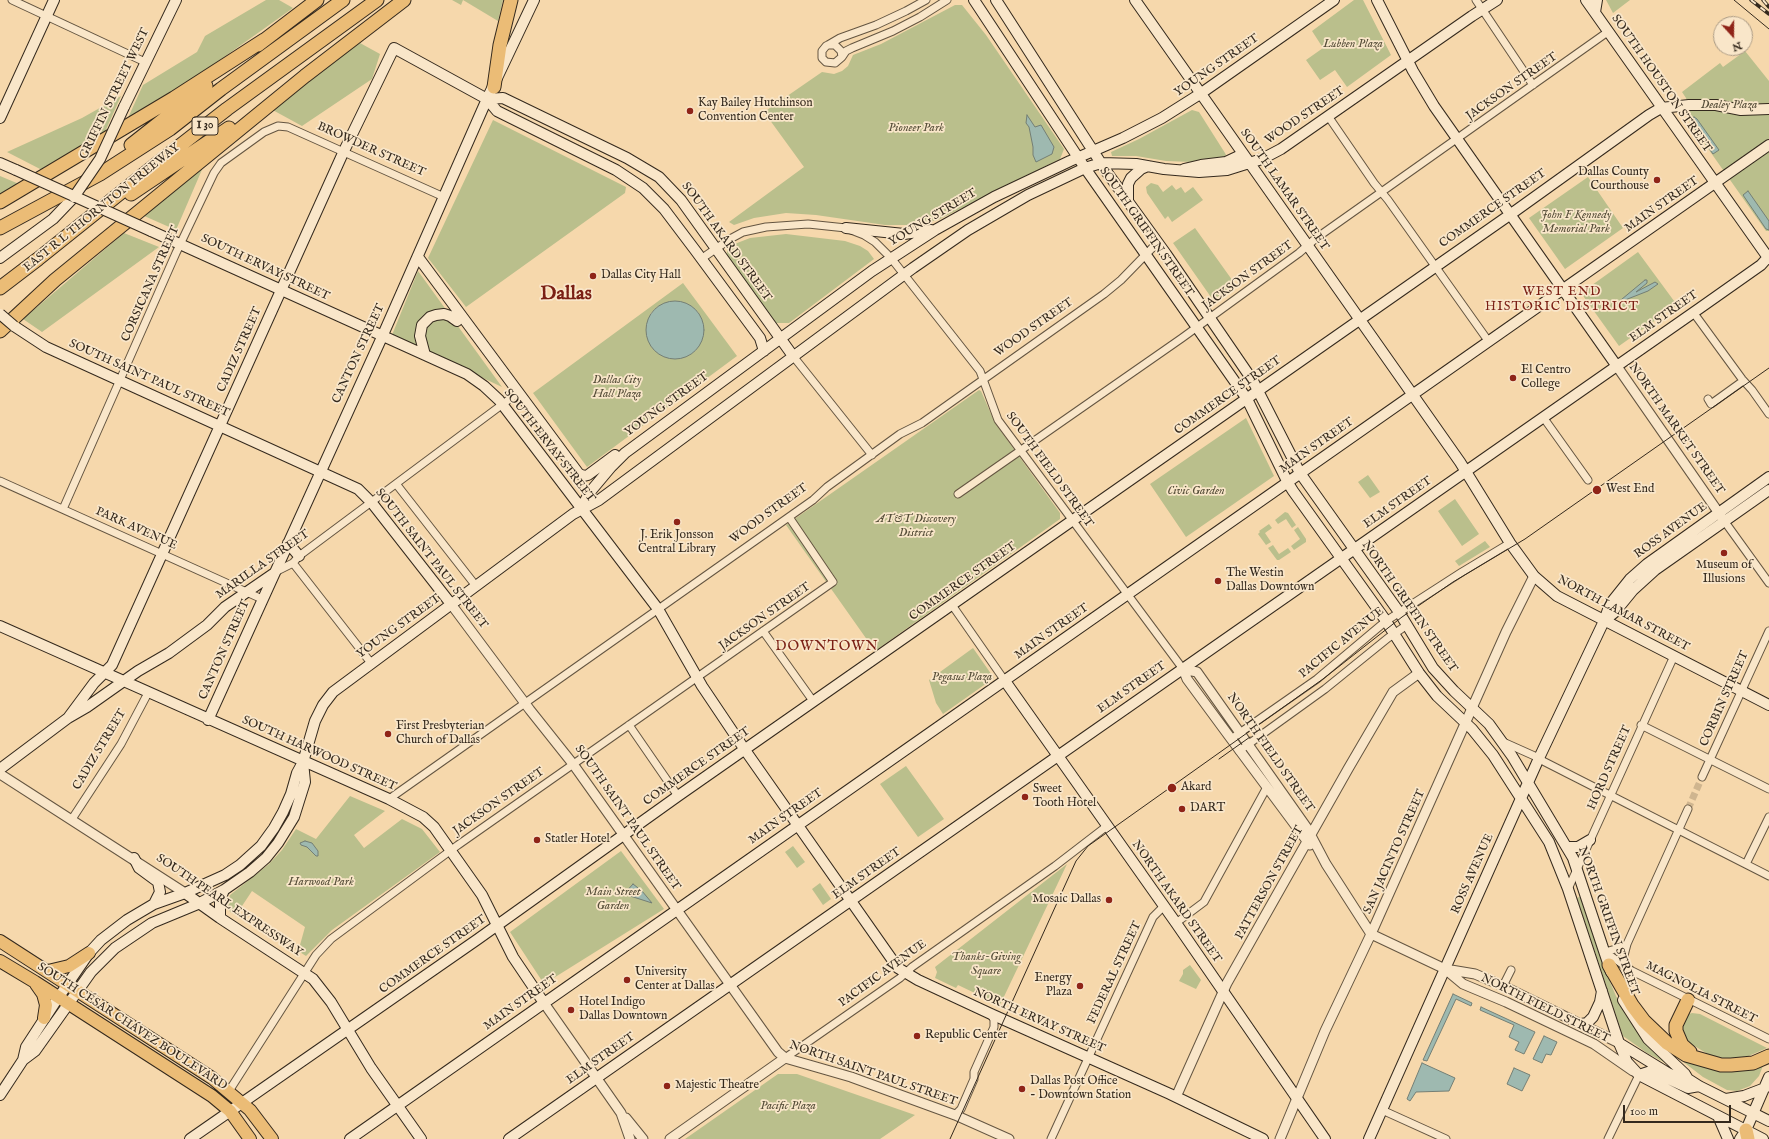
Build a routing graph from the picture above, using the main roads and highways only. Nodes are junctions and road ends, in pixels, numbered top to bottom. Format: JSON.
{"nodes":[{"id":1,"x":54,"y":0,"type":"edge"},
{"id":2,"x":176,"y":0,"type":"edge"},
{"id":3,"x":317,"y":0,"type":"edge"},
{"id":4,"x":343,"y":0,"type":"edge"},
{"id":5,"x":377,"y":0,"type":"edge"},
{"id":6,"x":404,"y":0,"type":"edge"},
{"id":7,"x":511,"y":0,"type":"edge"},
{"id":8,"x":534,"y":0,"type":"edge"},
{"id":9,"x":974,"y":0,"type":"edge"},
{"id":10,"x":996,"y":0,"type":"edge"},
{"id":11,"x":1135,"y":0,"type":"edge"},
{"id":12,"x":1334,"y":0,"type":"edge"},
{"id":13,"x":1377,"y":0,"type":"edge"},
{"id":14,"x":1497,"y":0,"type":"edge"},
{"id":15,"x":1586,"y":0,"type":"edge"},
{"id":16,"x":1597,"y":0,"type":"edge"},
{"id":17,"x":1595,"y":12,"type":"junction"},
{"id":18,"x":1013,"y":25,"type":"junction"},
{"id":19,"x":998,"y":36,"type":"junction"},
{"id":20,"x":264,"y":40,"type":"junction"},
{"id":21,"x":394,"y":48,"type":"joint"},
{"id":22,"x":1408,"y":61,"type":"junction"},
{"id":23,"x":305,"y":76,"type":"junction"},
{"id":24,"x":490,"y":93,"type":"junction"},
{"id":25,"x":1200,"y":94,"type":"junction"},
{"id":26,"x":1661,"y":108,"type":"junction"},
{"id":27,"x":1769,"y":109,"type":"edge"},
{"id":28,"x":0,"y":118,"type":"edge"},
{"id":29,"x":1769,"y":145,"type":"edge"},
{"id":30,"x":1094,"y":151,"type":"junction"},
{"id":31,"x":1243,"y":154,"type":"junction"},
{"id":32,"x":1078,"y":158,"type":"junction"},
{"id":33,"x":0,"y":163,"type":"edge"},
{"id":34,"x":1101,"y":163,"type":"junction"},
{"id":35,"x":1250,"y":164,"type":"junction"},
{"id":36,"x":1148,"y":166,"type":"junction"},
{"id":37,"x":1085,"y":168,"type":"junction"},
{"id":38,"x":1179,"y":171,"type":"junction"},
{"id":39,"x":100,"y":174,"type":"junction"},
{"id":40,"x":1715,"y":184,"type":"junction"},
{"id":41,"x":74,"y":197,"type":"junction"},
{"id":42,"x":0,"y":202,"type":"edge"},
{"id":43,"x":1128,"y":202,"type":"junction"},
{"id":44,"x":1511,"y":214,"type":"junction"},
{"id":45,"x":0,"y":228,"type":"edge"},
{"id":46,"x":846,"y":228,"type":"road end"},
{"id":47,"x":935,"y":230,"type":"junction"},
{"id":48,"x":418,"y":257,"type":"junction"},
{"id":49,"x":0,"y":258,"type":"edge"},
{"id":50,"x":1769,"y":258,"type":"edge"},
{"id":51,"x":38,"y":259,"type":"junction"},
{"id":52,"x":55,"y":280,"type":"junction"},
{"id":53,"x":0,"y":288,"type":"edge"},
{"id":54,"x":282,"y":289,"type":"junction"},
{"id":55,"x":1564,"y":289,"type":"junction"},
{"id":56,"x":443,"y":290,"type":"junction"},
{"id":57,"x":0,"y":314,"type":"edge"},
{"id":58,"x":0,"y":320,"type":"edge"},
{"id":59,"x":1359,"y":320,"type":"junction"},
{"id":60,"x":0,"y":331,"type":"edge"},
{"id":61,"x":382,"y":337,"type":"junction"},
{"id":62,"x":781,"y":339,"type":"junction"},
{"id":63,"x":764,"y":351,"type":"junction"},
{"id":64,"x":425,"y":355,"type":"junction"},
{"id":65,"x":793,"y":356,"type":"junction"},
{"id":66,"x":1616,"y":365,"type":"junction"},
{"id":67,"x":1259,"y":390,"type":"junction"},
{"id":68,"x":1412,"y":395,"type":"junction"},
{"id":69,"x":1247,"y":399,"type":"junction"},
{"id":70,"x":220,"y":426,"type":"junction"},
{"id":71,"x":643,"y":438,"type":"junction"},
{"id":72,"x":320,"y":472,"type":"junction"},
{"id":73,"x":1466,"y":472,"type":"junction"},
{"id":74,"x":1300,"y":473,"type":"junction"},
{"id":75,"x":1769,"y":477,"type":"edge"},
{"id":76,"x":1288,"y":483,"type":"junction"},
{"id":77,"x":1769,"y":490,"type":"edge"},
{"id":78,"x":581,"y":508,"type":"junction"},
{"id":79,"x":288,"y":543,"type":"junction"},
{"id":80,"x":1354,"y":549,"type":"junction"},
{"id":81,"x":1669,"y":554,"type":"junction"},
{"id":82,"x":1342,"y":558,"type":"junction"},
{"id":83,"x":296,"y":560,"type":"road end"},
{"id":84,"x":275,"y":573,"type":"junction"},
{"id":85,"x":451,"y":604,"type":"junction"},
{"id":86,"x":1604,"y":620,"type":"junction"},
{"id":87,"x":0,"y":626,"type":"edge"},
{"id":88,"x":104,"y":674,"type":"junction"},
{"id":89,"x":1005,"y":681,"type":"junction"},
{"id":90,"x":124,"y":683,"type":"junction"},
{"id":91,"x":1769,"y":705,"type":"edge"},
{"id":92,"x":68,"y":718,"type":"junction"},
{"id":93,"x":208,"y":720,"type":"junction"},
{"id":94,"x":745,"y":750,"type":"junction"},
{"id":95,"x":1058,"y":756,"type":"junction"},
{"id":96,"x":303,"y":762,"type":"junction"},
{"id":97,"x":0,"y":769,"type":"edge"},
{"id":98,"x":1529,"y":784,"type":"junction"},
{"id":99,"x":1522,"y":799,"type":"junction"},
{"id":100,"x":798,"y":825,"type":"junction"},
{"id":101,"x":1590,"y":840,"type":"road end"},
{"id":102,"x":1567,"y":847,"type":"junction"},
{"id":103,"x":134,"y":858,"type":"road end"},
{"id":104,"x":224,"y":890,"type":"junction"},
{"id":105,"x":185,"y":893,"type":"junction"},
{"id":106,"x":851,"y":901,"type":"junction"},
{"id":107,"x":154,"y":904,"type":"junction"},
{"id":108,"x":198,"y":904,"type":"junction"},
{"id":109,"x":220,"y":918,"type":"junction"},
{"id":110,"x":497,"y":926,"type":"junction"},
{"id":111,"x":0,"y":941,"type":"edge"},
{"id":112,"x":89,"y":953,"type":"junction"},
{"id":113,"x":0,"y":961,"type":"edge"},
{"id":114,"x":1609,"y":965,"type":"junction"},
{"id":115,"x":48,"y":972,"type":"junction"},
{"id":116,"x":34,"y":982,"type":"junction"},
{"id":117,"x":67,"y":984,"type":"junction"},
{"id":118,"x":78,"y":990,"type":"junction"},
{"id":119,"x":1602,"y":991,"type":"junction"},
{"id":120,"x":63,"y":1000,"type":"junction"},
{"id":121,"x":1688,"y":1000,"type":"road end"},
{"id":122,"x":544,"y":1003,"type":"junction"},
{"id":123,"x":44,"y":1018,"type":"junction"},
{"id":124,"x":1582,"y":1024,"type":"road end"},
{"id":125,"x":347,"y":1030,"type":"junction"},
{"id":126,"x":1618,"y":1043,"type":"junction"},
{"id":127,"x":1769,"y":1056,"type":"edge"},
{"id":128,"x":1699,"y":1059,"type":"junction"},
{"id":129,"x":23,"y":1060,"type":"junction"},
{"id":130,"x":1639,"y":1075,"type":"junction"},
{"id":131,"x":1688,"y":1079,"type":"junction"},
{"id":132,"x":1767,"y":1083,"type":"edge"},
{"id":133,"x":1699,"y":1086,"type":"junction"},
{"id":134,"x":0,"y":1095,"type":"edge"},
{"id":135,"x":1726,"y":1099,"type":"junction"},
{"id":136,"x":242,"y":1102,"type":"junction"},
{"id":137,"x":398,"y":1106,"type":"junction"},
{"id":138,"x":230,"y":1111,"type":"junction"},
{"id":139,"x":1753,"y":1113,"type":"junction"},
{"id":140,"x":1718,"y":1116,"type":"junction"},
{"id":141,"x":1769,"y":1121,"type":"edge"},
{"id":142,"x":1317,"y":1128,"type":"junction"},
{"id":143,"x":1745,"y":1136,"type":"edge"},
{"id":144,"x":190,"y":1139,"type":"edge"},
{"id":145,"x":250,"y":1139,"type":"edge"},
{"id":146,"x":272,"y":1139,"type":"edge"},
{"id":147,"x":350,"y":1139,"type":"edge"},
{"id":148,"x":421,"y":1139,"type":"edge"},
{"id":149,"x":509,"y":1139,"type":"edge"},
{"id":150,"x":1263,"y":1139,"type":"edge"},
{"id":151,"x":1319,"y":1139,"type":"edge"},
{"id":152,"x":1325,"y":1139,"type":"edge"},
{"id":153,"x":1368,"y":1139,"type":"edge"},
{"id":154,"x":1728,"y":1139,"type":"edge"},
{"id":155,"x":1763,"y":1139,"type":"edge"}],
"edges":[{"from":1,"to":28,"type":"main road"},
{"from":2,"to":41,"type":"main road","name":"GRIFFIN STREET WEST","bridge":true},
{"from":3,"to":20,"type":"highway"},
{"from":4,"to":39,"type":"highway","name":"EAST R L THORNTON FREEWAY","number":"I 30"},
{"from":5,"to":51,"type":"highway","name":"EAST R L THORNTON FREEWAY","number":"I 30"},
{"from":6,"to":23,"type":"highway"},
{"from":7,"to":24,"type":"highway"},
{"from":8,"to":24,"type":"main road","name":"CANTON STREET"},
{"from":9,"to":19,"type":"main road","name":"SOUTH GRIFFIN STREET"},
{"from":10,"to":18,"type":"main road","name":"SOUTH GRIFFIN STREET"},
{"from":11,"to":25,"type":"main road","name":"SOUTH LAMAR STREET"},
{"from":12,"to":25,"type":"main road","name":"YOUNG STREET"},
{"from":13,"to":22,"type":"main road","name":"NORTH MARKET STREET"},
{"from":14,"to":22,"type":"main road","name":"WOOD STREET"},
{"from":15,"to":17,"type":"main road","name":"SOUTH HOUSTON STREET"},
{"from":16,"to":17,"type":"main road"},
{"from":17,"to":26,"type":"main road","name":"SOUTH HOUSTON STREET"},
{"from":18,"to":19,"type":"main road"},
{"from":18,"to":30,"type":"main road","name":"SOUTH GRIFFIN STREET"},
{"from":19,"to":32,"type":"main road","name":"SOUTH GRIFFIN STREET"},
{"from":20,"to":39,"type":"highway"},
{"from":20,"to":42,"type":"highway"},
{"from":21,"to":24,"type":"main road","name":"SOUTH AKARD STREET"},
{"from":21,"to":54,"type":"main road","name":"CADIZ STREET"},
{"from":22,"to":35,"type":"main road","name":"WOOD STREET"},
{"from":22,"to":44,"type":"main road","name":"NORTH MARKET STREET"},
{"from":23,"to":51,"type":"highway"},
{"from":23,"to":52,"type":"highway"},
{"from":24,"to":48,"type":"main road","name":"CANTON STREET"},
{"from":24,"to":62,"type":"main road","name":"SOUTH AKARD STREET"},
{"from":24,"to":63,"type":"main road","name":"SOUTH AKARD STREET"},
{"from":25,"to":30,"type":"main road","name":"YOUNG STREET"},
{"from":25,"to":31,"type":"main road","name":"SOUTH LAMAR STREET"},
{"from":26,"to":27,"type":"main road","name":"COMMERCE STREET"},
{"from":26,"to":40,"type":"main road","name":"SOUTH HOUSTON STREET"},
{"from":26,"to":44,"type":"main road","name":"COMMERCE STREET"},
{"from":29,"to":40,"type":"main road","name":"MAIN STREET"},
{"from":30,"to":32,"type":"main road","name":"YOUNG STREET"},
{"from":30,"to":34,"type":"main road","name":"SOUTH GRIFFIN STREET"},
{"from":31,"to":35,"type":"main road","name":"SOUTH LAMAR STREET"},
{"from":31,"to":38,"type":"main road"},
{"from":32,"to":37,"type":"main road","name":"SOUTH GRIFFIN STREET"},
{"from":32,"to":47,"type":"main road","name":"YOUNG STREET"},
{"from":33,"to":41,"type":"main road","name":"SOUTH ERVAY STREET","bridge":true},
{"from":34,"to":36,"type":"main road","name":"WOOD STREET"},
{"from":34,"to":37,"type":"main road","name":"YOUNG STREET"},
{"from":34,"to":43,"type":"main road","name":"SOUTH GRIFFIN STREET"},
{"from":35,"to":38,"type":"main road","name":"WOOD STREET"},
{"from":35,"to":59,"type":"main road","name":"SOUTH LAMAR STREET"},
{"from":36,"to":38,"type":"main road","name":"WOOD STREET"},
{"from":36,"to":43,"type":"main road"},
{"from":37,"to":65,"type":"main road","name":"YOUNG STREET"},
{"from":37,"to":69,"type":"main road","name":"SOUTH GRIFFIN STREET"},
{"from":39,"to":45,"type":"highway","name":"EAST R L THORNTON FREEWAY","number":"I 30"},
{"from":40,"to":50,"type":"main road","name":"SOUTH HOUSTON STREET"},
{"from":40,"to":55,"type":"main road","name":"MAIN STREET"},
{"from":41,"to":49,"type":"main road","name":"GRIFFIN STREET WEST"},
{"from":41,"to":54,"type":"main road","name":"SOUTH ERVAY STREET","bridge":true},
{"from":43,"to":67,"type":"main road","name":"SOUTH GRIFFIN STREET"},
{"from":44,"to":55,"type":"main road","name":"NORTH MARKET STREET"},
{"from":44,"to":59,"type":"main road","name":"COMMERCE STREET"},
{"from":46,"to":47,"type":"main road"},
{"from":47,"to":62,"type":"main road","name":"YOUNG STREET"},
{"from":48,"to":56,"type":"main road"},
{"from":48,"to":61,"type":"main road","name":"CANTON STREET"},
{"from":50,"to":66,"type":"main road","name":"ELM STREET"},
{"from":51,"to":53,"type":"highway","name":"EAST R L THORNTON FREEWAY","number":"I 30"},
{"from":52,"to":58,"type":"highway"},
{"from":52,"to":60,"type":"highway"},
{"from":54,"to":61,"type":"main road","name":"SOUTH ERVAY STREET"},
{"from":54,"to":70,"type":"main road","name":"CADIZ STREET"},
{"from":55,"to":66,"type":"main road","name":"NORTH MARKET STREET"},
{"from":55,"to":68,"type":"main road","name":"MAIN STREET"},
{"from":56,"to":64,"type":"main road"},
{"from":56,"to":71,"type":"main road"},
{"from":57,"to":70,"type":"main road","name":"SOUTH SAINT PAUL STREET","bridge":true},
{"from":59,"to":67,"type":"main road","name":"COMMERCE STREET"},
{"from":59,"to":68,"type":"main road","name":"SOUTH LAMAR STREET"},
{"from":61,"to":64,"type":"main road","name":"SOUTH ERVAY STREET"},
{"from":61,"to":72,"type":"main road","name":"CANTON STREET"},
{"from":62,"to":63,"type":"main road","name":"YOUNG STREET"},
{"from":62,"to":65,"type":"main road","name":"SOUTH AKARD STREET"},
{"from":63,"to":71,"type":"main road","name":"YOUNG STREET"},
{"from":64,"to":78,"type":"main road","name":"SOUTH ERVAY STREET"},
{"from":65,"to":78,"type":"main road","name":"YOUNG STREET"},
{"from":66,"to":73,"type":"main road","name":"ELM STREET"},
{"from":67,"to":69,"type":"main road","name":"COMMERCE STREET"},
{"from":67,"to":74,"type":"main road","name":"SOUTH GRIFFIN STREET"},
{"from":68,"to":73,"type":"main road","name":"NORTH LAMAR STREET"},
{"from":68,"to":74,"type":"main road","name":"MAIN STREET"},
{"from":69,"to":76,"type":"main road","name":"SOUTH GRIFFIN STREET"},
{"from":69,"to":94,"type":"main road","name":"COMMERCE STREET"},
{"from":70,"to":72,"type":"main road","name":"SOUTH SAINT PAUL STREET"},
{"from":70,"to":88,"type":"main road","name":"CADIZ STREET"},
{"from":71,"to":78,"type":"main road","name":"YOUNG STREET"},
{"from":72,"to":79,"type":"main road","name":"CANTON STREET"},
{"from":72,"to":85,"type":"main road","name":"SOUTH SAINT PAUL STREET"},
{"from":73,"to":80,"type":"main road","name":"ELM STREET"},
{"from":73,"to":86,"type":"main road","name":"NORTH LAMAR STREET"},
{"from":74,"to":76,"type":"main road","name":"MAIN STREET"},
{"from":74,"to":80,"type":"main road","name":"NORTH GRIFFIN STREET"},
{"from":75,"to":81,"type":"main road","name":"ROSS AVENUE"},
{"from":76,"to":82,"type":"main road"},
{"from":76,"to":89,"type":"main road","name":"MAIN STREET"},
{"from":77,"to":81,"type":"main road","name":"ROSS AVENUE"},
{"from":78,"to":85,"type":"main road","name":"YOUNG STREET"},
{"from":78,"to":94,"type":"main road","name":"SOUTH ERVAY STREET"},
{"from":79,"to":83,"type":"main road"},
{"from":79,"to":84,"type":"main road","name":"CANTON STREET"},
{"from":80,"to":82,"type":"main road","name":"ELM STREET"},
{"from":80,"to":98,"type":"main road","name":"NORTH GRIFFIN STREET"},
{"from":81,"to":86,"type":"main road","name":"ROSS AVENUE"},
{"from":82,"to":95,"type":"main road","name":"ELM STREET"},
{"from":82,"to":99,"type":"main road"},
{"from":84,"to":90,"type":"main road","name":"MARILLA STREET"},
{"from":84,"to":93,"type":"main road","name":"CANTON STREET"},
{"from":85,"to":96,"type":"main road","name":"YOUNG STREET"},
{"from":86,"to":91,"type":"main road","name":"NORTH LAMAR STREET"},
{"from":86,"to":98,"type":"main road","name":"ROSS AVENUE"},
{"from":87,"to":88,"type":"main road","name":"SOUTH HARWOOD STREET"},
{"from":88,"to":90,"type":"main road","name":"SOUTH HARWOOD STREET"},
{"from":88,"to":92,"type":"main road","name":"CADIZ STREET"},
{"from":89,"to":95,"type":"main road","name":"NORTH AKARD STREET"},
{"from":89,"to":100,"type":"main road","name":"MAIN STREET"},
{"from":90,"to":92,"type":"main road","name":"MARILLA STREET"},
{"from":90,"to":93,"type":"main road","name":"SOUTH HARWOOD STREET"},
{"from":92,"to":97,"type":"main road","name":"MARILLA STREET"},
{"from":93,"to":96,"type":"main road","name":"SOUTH HARWOOD STREET"},
{"from":94,"to":100,"type":"main road","name":"SOUTH ERVAY STREET"},
{"from":94,"to":110,"type":"main road","name":"COMMERCE STREET"},
{"from":95,"to":106,"type":"main road","name":"ELM STREET"},
{"from":95,"to":142,"type":"main road","name":"NORTH AKARD STREET"},
{"from":96,"to":104,"type":"main road","name":"YOUNG STREET"},
{"from":96,"to":105,"type":"main road","name":"YOUNG STREET"},
{"from":96,"to":110,"type":"main road","name":"SOUTH HARWOOD STREET"},
{"from":98,"to":99,"type":"main road","name":"ROSS AVENUE"},
{"from":98,"to":102,"type":"main road","name":"NORTH GRIFFIN STREET"},
{"from":99,"to":119,"type":"main road"},
{"from":99,"to":153,"type":"main road","name":"ROSS AVENUE"},
{"from":100,"to":106,"type":"main road","name":"NORTH ERVAY STREET"},
{"from":100,"to":122,"type":"main road","name":"MAIN STREET"},
{"from":101,"to":102,"type":"main road"},
{"from":102,"to":114,"type":"main road","name":"NORTH GRIFFIN STREET"},
{"from":103,"to":107,"type":"main road"},
{"from":104,"to":108,"type":"main road","name":"YOUNG STREET"},
{"from":104,"to":109,"type":"main road"},
{"from":105,"to":107,"type":"main road"},
{"from":105,"to":108,"type":"main road","name":"SOUTH PEARL EXPRESSWAY"},
{"from":106,"to":149,"type":"main road","name":"ELM STREET"},
{"from":106,"to":150,"type":"main road","name":"NORTH ERVAY STREET"},
{"from":107,"to":112,"type":"main road"},
{"from":108,"to":109,"type":"main road","name":"SOUTH PEARL EXPRESSWAY"},
{"from":108,"to":118,"type":"main road"},
{"from":109,"to":125,"type":"main road","name":"SOUTH PEARL EXPRESSWAY"},
{"from":110,"to":122,"type":"main road","name":"SOUTH HARWOOD STREET"},
{"from":110,"to":125,"type":"main road","name":"COMMERCE STREET"},
{"from":111,"to":115,"type":"main road","name":"SOUTH CÉSAR CHÁVEZ BOULEVARD"},
{"from":112,"to":115,"type":"main road"},
{"from":112,"to":117,"type":"main road"},
{"from":113,"to":116,"type":"main road","name":"SOUTH CÉSAR CHÁVEZ BOULEVARD"},
{"from":114,"to":128,"type":"highway"},
{"from":114,"to":131,"type":"main road","name":"NORTH GRIFFIN STREET"},
{"from":115,"to":117,"type":"main road","name":"SOUTH CÉSAR CHÁVEZ BOULEVARD"},
{"from":116,"to":120,"type":"main road","name":"SOUTH CÉSAR CHÁVEZ BOULEVARD"},
{"from":116,"to":123,"type":"main road"},
{"from":117,"to":118,"type":"main road","name":"SOUTH CÉSAR CHÁVEZ BOULEVARD"},
{"from":117,"to":120,"type":"main road"},
{"from":118,"to":120,"type":"main road"},
{"from":118,"to":136,"type":"main road","name":"SOUTH CÉSAR CHÁVEZ BOULEVARD"},
{"from":119,"to":124,"type":"main road"},
{"from":119,"to":126,"type":"main road"},
{"from":120,"to":123,"type":"main road"},
{"from":120,"to":129,"type":"main road"},
{"from":120,"to":138,"type":"main road","name":"SOUTH CÉSAR CHÁVEZ BOULEVARD"},
{"from":121,"to":128,"type":"highway"},
{"from":122,"to":137,"type":"main road","name":"MAIN STREET"},
{"from":123,"to":129,"type":"main road"},
{"from":125,"to":136,"type":"main road","name":"COMMERCE STREET"},
{"from":125,"to":137,"type":"main road","name":"SOUTH PEARL EXPRESSWAY"},
{"from":126,"to":130,"type":"main road"},
{"from":126,"to":131,"type":"main road","name":"NORTH FIELD STREET"},
{"from":127,"to":128,"type":"highway"},
{"from":129,"to":134,"type":"main road"},
{"from":130,"to":133,"type":"main road"},
{"from":130,"to":140,"type":"main road","name":"NORTH FIELD STREET"},
{"from":131,"to":133,"type":"main road","name":"NORTH FIELD STREET"},
{"from":132,"to":135,"type":"main road"},
{"from":132,"to":139,"type":"main road"},
{"from":133,"to":135,"type":"main road","name":"NORTH FIELD STREET"},
{"from":135,"to":139,"type":"main road","name":"NORTH FIELD STREET"},
{"from":136,"to":138,"type":"main road","name":"COMMERCE STREET"},
{"from":136,"to":146,"type":"main road","name":"SOUTH CÉSAR CHÁVEZ BOULEVARD"},
{"from":137,"to":147,"type":"main road","name":"MAIN STREET"},
{"from":137,"to":148,"type":"main road","name":"SOUTH PEARL EXPRESSWAY"},
{"from":138,"to":144,"type":"main road","name":"COMMERCE STREET"},
{"from":138,"to":145,"type":"main road","name":"SOUTH CÉSAR CHÁVEZ BOULEVARD"},
{"from":139,"to":141,"type":"main road","name":"NORTH FIELD STREET"},
{"from":139,"to":143,"type":"main road"},
{"from":140,"to":143,"type":"main road","name":"NORTH FIELD STREET"},
{"from":140,"to":154,"type":"main road"},
{"from":142,"to":151,"type":"main road"},
{"from":142,"to":152,"type":"main road","name":"NORTH AKARD STREET"},
{"from":143,"to":155,"type":"main road","name":"NORTH FIELD STREET"}]}
